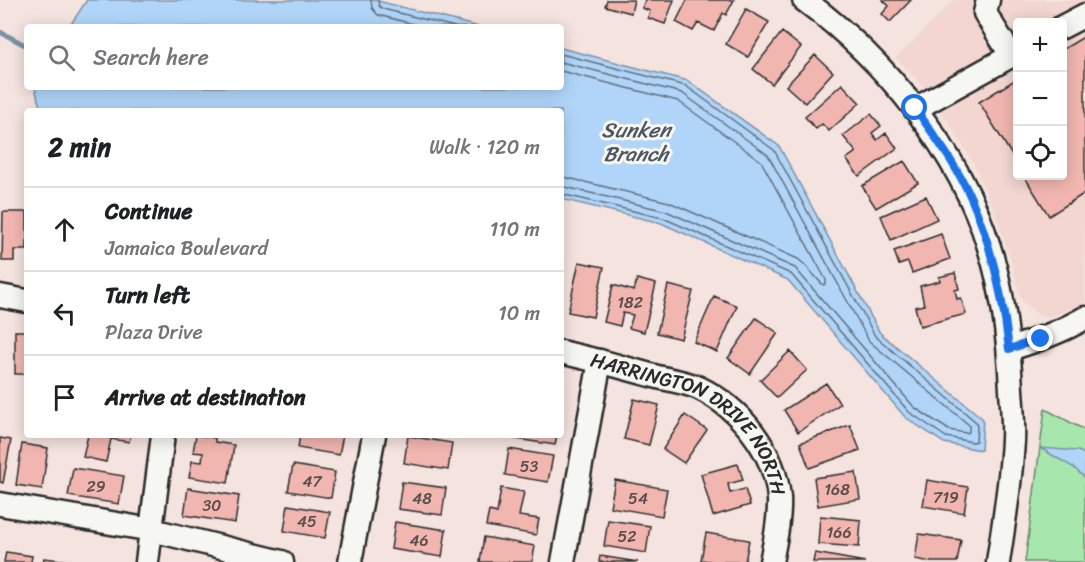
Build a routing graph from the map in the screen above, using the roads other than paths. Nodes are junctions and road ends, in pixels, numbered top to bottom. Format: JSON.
{"nodes":[{"id":1,"x":804,"y":0,"type":"edge"},
{"id":2,"x":988,"y":0,"type":"edge"},
{"id":3,"x":1085,"y":15,"type":"edge"},
{"id":4,"x":1067,"y":24,"type":"edge"},
{"id":5,"x":1013,"y":52,"type":"edge"},
{"id":6,"x":1013,"y":54,"type":"edge"},
{"id":7,"x":915,"y":108,"type":"junction"},
{"id":8,"x":0,"y":296,"type":"edge"},
{"id":9,"x":24,"y":300,"type":"edge"},
{"id":10,"x":1085,"y":318,"type":"edge"},
{"id":11,"x":1009,"y":349,"type":"junction"},
{"id":12,"x":564,"y":353,"type":"edge"},
{"id":13,"x":600,"y":361,"type":"junction"},
{"id":14,"x":163,"y":438,"type":"edge"},
{"id":15,"x":373,"y":438,"type":"edge"},
{"id":16,"x":0,"y":504,"type":"edge"},
{"id":17,"x":152,"y":530,"type":"junction"},
{"id":18,"x":147,"y":562,"type":"edge"},
{"id":19,"x":282,"y":562,"type":"edge"},
{"id":20,"x":351,"y":562,"type":"edge"},
{"id":21,"x":563,"y":562,"type":"edge"},
{"id":22,"x":771,"y":562,"type":"edge"},
{"id":23,"x":998,"y":562,"type":"edge"}],
"edges":[{"from":1,"to":7,"type":"street"},
{"from":2,"to":5,"type":"street"},
{"from":3,"to":4,"type":"street"},
{"from":6,"to":7,"type":"street"},
{"from":7,"to":11,"type":"street"},
{"from":8,"to":9,"type":"street"},
{"from":10,"to":11,"type":"street"},
{"from":11,"to":23,"type":"street"},
{"from":12,"to":13,"type":"street","name":"HARRINGTON DRIVE NORTH"},
{"from":13,"to":21,"type":"street"},
{"from":13,"to":22,"type":"street","name":"HARRINGTON DRIVE NORTH"},
{"from":14,"to":17,"type":"street"},
{"from":15,"to":20,"type":"street"},
{"from":16,"to":17,"type":"street"},
{"from":17,"to":18,"type":"street"},
{"from":17,"to":19,"type":"street"}]}
